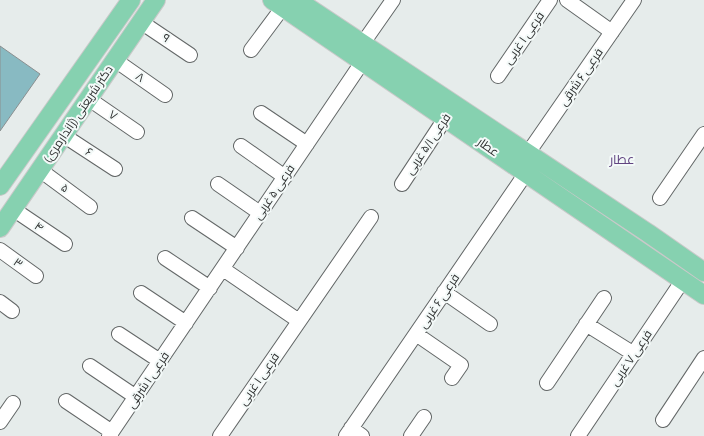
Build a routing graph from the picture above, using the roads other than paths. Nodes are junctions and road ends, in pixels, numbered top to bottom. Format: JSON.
{"nodes":[{"id":1,"x":131,"y":0,"type":"edge"},
{"id":2,"x":156,"y":0,"type":"edge"},
{"id":3,"x":550,"y":0,"type":"edge"},
{"id":4,"x":567,"y":0,"type":"edge"},
{"id":5,"x":634,"y":0,"type":"edge"},
{"id":6,"x":284,"y":2,"type":"edge"},
{"id":7,"x":386,"y":2,"type":"edge"},
{"id":8,"x":117,"y":20,"type":"junction"},
{"id":9,"x":138,"y":27,"type":"junction"},
{"id":10,"x":612,"y":32,"type":"junction"},
{"id":11,"x":363,"y":43,"type":"junction"},
{"id":12,"x":251,"y":50,"type":"dead end"},
{"id":13,"x":190,"y":55,"type":"dead end"},
{"id":14,"x":115,"y":60,"type":"junction"},
{"id":15,"x":363,"y":62,"type":"junction"},
{"id":16,"x":498,"y":76,"type":"dead end"},
{"id":17,"x":165,"y":94,"type":"dead end"},
{"id":18,"x":89,"y":99,"type":"junction"},
{"id":19,"x":450,"y":111,"type":"junction"},
{"id":20,"x":261,"y":113,"type":"dead end"},
{"id":21,"x":137,"y":132,"type":"dead end"},
{"id":22,"x":704,"y":134,"type":"edge"},
{"id":23,"x":64,"y":135,"type":"junction"},
{"id":24,"x":307,"y":144,"type":"junction"},
{"id":25,"x":241,"y":146,"type":"dead end"},
{"id":26,"x":528,"y":153,"type":"junction"},
{"id":27,"x":115,"y":169,"type":"dead end"},
{"id":28,"x":40,"y":170,"type":"junction"},
{"id":29,"x":526,"y":173,"type":"junction"},
{"id":30,"x":285,"y":177,"type":"junction"},
{"id":31,"x":218,"y":184,"type":"dead end"},
{"id":32,"x":402,"y":184,"type":"dead end"},
{"id":33,"x":0,"y":186,"type":"edge"},
{"id":34,"x":660,"y":198,"type":"dead end"},
{"id":35,"x":90,"y":207,"type":"dead end"},
{"id":36,"x":13,"y":209,"type":"junction"},
{"id":37,"x":260,"y":213,"type":"junction"},
{"id":38,"x":371,"y":217,"type":"dead end"},
{"id":39,"x":192,"y":218,"type":"dead end"},
{"id":40,"x":0,"y":228,"type":"edge"},
{"id":41,"x":65,"y":244,"type":"dead end"},
{"id":42,"x":237,"y":248,"type":"junction"},
{"id":43,"x":0,"y":250,"type":"edge"},
{"id":44,"x":165,"y":258,"type":"dead end"},
{"id":45,"x":702,"y":267,"type":"edge"},
{"id":46,"x":223,"y":269,"type":"junction"},
{"id":47,"x":36,"y":276,"type":"dead end"},
{"id":48,"x":683,"y":280,"type":"junction"},
{"id":49,"x":210,"y":288,"type":"junction"},
{"id":50,"x":444,"y":292,"type":"junction"},
{"id":51,"x":141,"y":293,"type":"dead end"},
{"id":52,"x":704,"y":295,"type":"edge"},
{"id":53,"x":604,"y":298,"type":"dead end"},
{"id":54,"x":0,"y":302,"type":"edge"},
{"id":55,"x":12,"y":311,"type":"dead end"},
{"id":56,"x":299,"y":321,"type":"junction"},
{"id":57,"x":186,"y":323,"type":"junction"},
{"id":58,"x":490,"y":324,"type":"dead end"},
{"id":59,"x":586,"y":324,"type":"junction"},
{"id":60,"x":119,"y":334,"type":"dead end"},
{"id":61,"x":416,"y":334,"type":"junction"},
{"id":62,"x":634,"y":354,"type":"junction"},
{"id":63,"x":704,"y":358,"type":"edge"},
{"id":64,"x":160,"y":361,"type":"junction"},
{"id":65,"x":90,"y":366,"type":"dead end"},
{"id":66,"x":452,"y":378,"type":"dead end"},
{"id":67,"x":547,"y":382,"type":"dead end"},
{"id":68,"x":136,"y":397,"type":"junction"},
{"id":69,"x":66,"y":401,"type":"dead end"},
{"id":70,"x":13,"y":403,"type":"dead end"},
{"id":71,"x":424,"y":417,"type":"dead end"},
{"id":72,"x":663,"y":420,"type":"dead end"},
{"id":73,"x":0,"y":422,"type":"edge"},
{"id":74,"x":353,"y":433,"type":"edge"},
{"id":75,"x":111,"y":434,"type":"edge"},
{"id":76,"x":220,"y":436,"type":"edge"},
{"id":77,"x":411,"y":436,"type":"edge"},
{"id":78,"x":578,"y":436,"type":"edge"}],
"edges":[{"from":1,"to":8,"type":"main road","name":"دکتر شریعتی (ژاندارمری)"},
{"from":2,"to":9,"type":"main road","name":"دکتر شریعتی (ژاندارمری)"},
{"from":3,"to":16,"type":"street","name":"فرعی ۱ غربی"},
{"from":4,"to":10,"type":"street"},
{"from":5,"to":10,"type":"street","name":"فرعی ۶ شرقی"},
{"from":6,"to":11,"type":"main road","name":"عطار"},
{"from":6,"to":12,"type":"street"},
{"from":6,"to":15,"type":"main road","name":"عطار"},
{"from":7,"to":11,"type":"street"},
{"from":8,"to":9,"type":"main road"},
{"from":8,"to":33,"type":"main road","name":"دکتر شریعتی (ژاندارمری)"},
{"from":9,"to":13,"type":"street","name":"۹"},
{"from":9,"to":14,"type":"main road","name":"دکتر شریعتی (ژاندارمری)"},
{"from":10,"to":26,"type":"street","name":"فرعی ۶ شرقی"},
{"from":11,"to":19,"type":"main road","name":"عطار"},
{"from":14,"to":17,"type":"street","name":"۸"},
{"from":14,"to":18,"type":"main road","name":"دکتر شریعتی (ژاندارمری)"},
{"from":15,"to":19,"type":"main road","name":"عطار"},
{"from":15,"to":24,"type":"street","name":"فرعی ۵ غربی"},
{"from":18,"to":21,"type":"street","name":"۷"},
{"from":18,"to":23,"type":"main road","name":"دکتر شریعتی (ژاندارمری)"},
{"from":19,"to":26,"type":"main road","name":"عطار"},
{"from":19,"to":29,"type":"main road","name":"عطار"},
{"from":19,"to":32,"type":"street","name":"فرعی ۵/۱ غربی"},
{"from":20,"to":24,"type":"street"},
{"from":22,"to":34,"type":"street"},
{"from":23,"to":27,"type":"street","name":"۶"},
{"from":23,"to":28,"type":"main road","name":"دکتر شریعتی (ژاندارمری)"},
{"from":24,"to":30,"type":"street","name":"فرعی ۵ غربی"},
{"from":25,"to":30,"type":"street"},
{"from":26,"to":45,"type":"main road","name":"عطار"},
{"from":28,"to":35,"type":"street","name":"۵"},
{"from":28,"to":36,"type":"main road","name":"دکتر شریعتی (ژاندارمری)"},
{"from":29,"to":48,"type":"main road","name":"عطار"},
{"from":29,"to":50,"type":"street","name":"فرعی ۶ غربی"},
{"from":30,"to":37,"type":"street","name":"فرعی ۵ غربی"},
{"from":31,"to":37,"type":"street"},
{"from":36,"to":40,"type":"main road","name":"دکتر شریعتی (ژاندارمری)"},
{"from":36,"to":41,"type":"street","name":"۴"},
{"from":37,"to":42,"type":"street","name":"فرعی ۵ غربی"},
{"from":38,"to":56,"type":"street"},
{"from":39,"to":42,"type":"street"},
{"from":42,"to":46,"type":"street","name":"فرعی ۵ غربی"},
{"from":43,"to":47,"type":"street","name":"۳"},
{"from":44,"to":49,"type":"street"},
{"from":46,"to":49,"type":"street","name":"فرعی ۵ غربی"},
{"from":46,"to":56,"type":"street"},
{"from":48,"to":52,"type":"main road","name":"عطار"},
{"from":48,"to":62,"type":"street","name":"فرعی ۷ غربی"},
{"from":49,"to":57,"type":"street","name":"فرعی ۵ غربی"},
{"from":50,"to":58,"type":"street"},
{"from":50,"to":61,"type":"street","name":"فرعی ۶ غربی"},
{"from":51,"to":57,"type":"street"},
{"from":53,"to":59,"type":"street"},
{"from":54,"to":55,"type":"street"},
{"from":56,"to":76,"type":"street","name":"فرعی ۱ غربی"},
{"from":57,"to":64,"type":"street","name":"فرعی ۱ شرقی"},
{"from":59,"to":62,"type":"street"},
{"from":59,"to":67,"type":"street"},
{"from":60,"to":64,"type":"street"},
{"from":61,"to":66,"type":"street"},
{"from":61,"to":74,"type":"street","name":"فرعی ۶ غربی"},
{"from":62,"to":78,"type":"street","name":"فرعی ۷ غربی"},
{"from":63,"to":72,"type":"street"},
{"from":64,"to":68,"type":"street","name":"فرعی ۱ شرقی"},
{"from":65,"to":68,"type":"street"},
{"from":68,"to":75,"type":"street","name":"فرعی ۱ شرقی"},
{"from":69,"to":75,"type":"street"},
{"from":70,"to":73,"type":"street"},
{"from":71,"to":77,"type":"street"}]}
